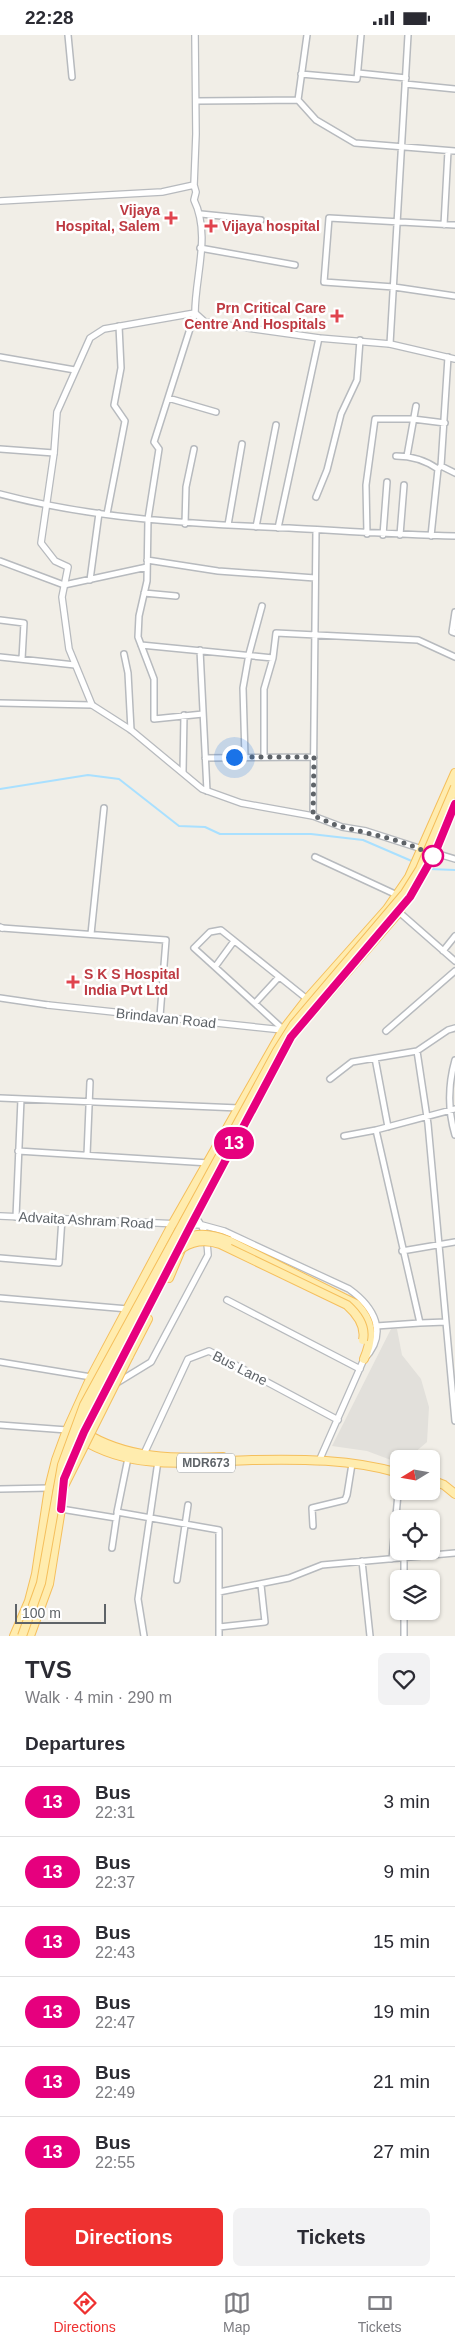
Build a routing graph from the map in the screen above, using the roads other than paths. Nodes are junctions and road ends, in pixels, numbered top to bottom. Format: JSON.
{"nodes":[{"id":1,"x":68,"y":35,"type":"edge"},
{"id":2,"x":195,"y":35,"type":"edge"},
{"id":3,"x":307,"y":35,"type":"edge"},
{"id":4,"x":361,"y":35,"type":"edge"},
{"id":5,"x":408,"y":35,"type":"edge"},
{"id":6,"x":358,"y":73,"type":"junction"},
{"id":7,"x":302,"y":74,"type":"junction"},
{"id":8,"x":72,"y":77,"type":"dead end"},
{"id":9,"x":406,"y":81,"type":"junction"},
{"id":10,"x":455,"y":89,"type":"edge"},
{"id":11,"x":298,"y":100,"type":"junction"},
{"id":12,"x":196,"y":101,"type":"junction"},
{"id":13,"x":402,"y":148,"type":"junction"},
{"id":14,"x":448,"y":151,"type":"junction"},
{"id":15,"x":455,"y":151,"type":"edge"},
{"id":16,"x":194,"y":185,"type":"junction"},
{"id":17,"x":0,"y":201,"type":"edge"},
{"id":18,"x":201,"y":214,"type":"junction"},
{"id":19,"x":261,"y":220,"type":"dead end"},
{"id":20,"x":398,"y":223,"type":"junction"},
{"id":21,"x":444,"y":225,"type":"junction"},
{"id":22,"x":455,"y":225,"type":"edge"},
{"id":23,"x":200,"y":248,"type":"junction"},
{"id":24,"x":295,"y":265,"type":"dead end"},
{"id":25,"x":394,"y":287,"type":"junction"},
{"id":26,"x":455,"y":296,"type":"edge"},
{"id":27,"x":195,"y":313,"type":"junction"},
{"id":28,"x":119,"y":326,"type":"junction"},
{"id":29,"x":319,"y":337,"type":"junction"},
{"id":30,"x":360,"y":340,"type":"junction"},
{"id":31,"x":390,"y":344,"type":"junction"},
{"id":32,"x":0,"y":357,"type":"edge"},
{"id":33,"x":448,"y":357,"type":"junction"},
{"id":34,"x":455,"y":359,"type":"edge"},
{"id":35,"x":75,"y":370,"type":"junction"},
{"id":36,"x":168,"y":398,"type":"junction"},
{"id":37,"x":416,"y":406,"type":"dead end"},
{"id":38,"x":216,"y":412,"type":"dead end"},
{"id":39,"x":413,"y":419,"type":"junction"},
{"id":40,"x":445,"y":423,"type":"junction"},
{"id":41,"x":276,"y":425,"type":"dead end"},
{"id":42,"x":242,"y":445,"type":"dead end"},
{"id":43,"x":0,"y":449,"type":"edge"},
{"id":44,"x":194,"y":449,"type":"dead end"},
{"id":45,"x":54,"y":453,"type":"junction"},
{"id":46,"x":396,"y":456,"type":"dead end"},
{"id":47,"x":407,"y":456,"type":"junction"},
{"id":48,"x":440,"y":468,"type":"junction"},
{"id":49,"x":455,"y":473,"type":"edge"},
{"id":50,"x":387,"y":482,"type":"dead end"},
{"id":51,"x":404,"y":485,"type":"dead end"},
{"id":52,"x":0,"y":494,"type":"edge"},
{"id":53,"x":316,"y":497,"type":"dead end"},
{"id":54,"x":46,"y":506,"type":"junction"},
{"id":55,"x":99,"y":513,"type":"junction"},
{"id":56,"x":107,"y":514,"type":"junction"},
{"id":57,"x":148,"y":519,"type":"junction"},
{"id":58,"x":185,"y":523,"type":"junction"},
{"id":59,"x":228,"y":525,"type":"junction"},
{"id":60,"x":256,"y":527,"type":"junction"},
{"id":61,"x":278,"y":528,"type":"junction"},
{"id":62,"x":316,"y":530,"type":"junction"},
{"id":63,"x":367,"y":534,"type":"junction"},
{"id":64,"x":383,"y":535,"type":"junction"},
{"id":65,"x":400,"y":535,"type":"junction"},
{"id":66,"x":431,"y":536,"type":"junction"},
{"id":67,"x":455,"y":536,"type":"edge"},
{"id":68,"x":147,"y":560,"type":"junction"},
{"id":69,"x":0,"y":561,"type":"edge"},
{"id":70,"x":147,"y":567,"type":"junction"},
{"id":71,"x":315,"y":578,"type":"junction"},
{"id":72,"x":90,"y":580,"type":"junction"},
{"id":73,"x":64,"y":585,"type":"junction"},
{"id":74,"x":144,"y":593,"type":"junction"},
{"id":75,"x":176,"y":596,"type":"dead end"},
{"id":76,"x":262,"y":606,"type":"dead end"},
{"id":77,"x":455,"y":612,"type":"edge"},
{"id":78,"x":0,"y":620,"type":"edge"},
{"id":79,"x":455,"y":633,"type":"edge"},
{"id":80,"x":315,"y":636,"type":"junction"},
{"id":81,"x":141,"y":645,"type":"junction"},
{"id":82,"x":200,"y":650,"type":"junction"},
{"id":83,"x":124,"y":653,"type":"dead end"},
{"id":84,"x":249,"y":654,"type":"junction"},
{"id":85,"x":0,"y":657,"type":"edge"},
{"id":86,"x":455,"y":657,"type":"edge"},
{"id":87,"x":273,"y":658,"type":"junction"},
{"id":88,"x":22,"y":659,"type":"junction"},
{"id":89,"x":75,"y":665,"type":"junction"},
{"id":90,"x":0,"y":703,"type":"edge"},
{"id":91,"x":92,"y":705,"type":"junction"},
{"id":92,"x":203,"y":714,"type":"junction"},
{"id":93,"x":184,"y":715,"type":"junction"},
{"id":94,"x":132,"y":730,"type":"junction"},
{"id":95,"x":245,"y":757,"type":"junction"},
{"id":96,"x":264,"y":757,"type":"junction"},
{"id":97,"x":314,"y":757,"type":"junction"},
{"id":98,"x":205,"y":758,"type":"junction"},
{"id":99,"x":183,"y":772,"type":"junction"},
{"id":100,"x":455,"y":773,"type":"edge"},
{"id":101,"x":455,"y":787,"type":"edge"},
{"id":102,"x":207,"y":791,"type":"junction"},
{"id":103,"x":455,"y":804,"type":"edge"},
{"id":104,"x":104,"y":808,"type":"dead end"},
{"id":105,"x":313,"y":816,"type":"junction"},
{"id":106,"x":422,"y":849,"type":"junction"},
{"id":107,"x":435,"y":853,"type":"junction"},
{"id":108,"x":315,"y":857,"type":"dead end"},
{"id":109,"x":455,"y":859,"type":"edge"},
{"id":110,"x":397,"y":895,"type":"junction"},
{"id":111,"x":399,"y":912,"type":"junction"},
{"id":112,"x":1,"y":927,"type":"edge"},
{"id":113,"x":91,"y":934,"type":"junction"},
{"id":114,"x":455,"y":936,"type":"edge"},
{"id":115,"x":234,"y":941,"type":"junction"},
{"id":116,"x":443,"y":951,"type":"junction"},
{"id":117,"x":455,"y":961,"type":"edge"},
{"id":118,"x":215,"y":967,"type":"junction"},
{"id":119,"x":455,"y":971,"type":"edge"},
{"id":120,"x":279,"y":977,"type":"junction"},
{"id":121,"x":0,"y":999,"type":"edge"},
{"id":122,"x":307,"y":999,"type":"junction"},
{"id":123,"x":255,"y":1003,"type":"junction"},
{"id":124,"x":48,"y":1005,"type":"joint"},
{"id":125,"x":160,"y":1017,"type":"junction"},
{"id":126,"x":455,"y":1028,"type":"edge"},
{"id":127,"x":283,"y":1030,"type":"junction"},
{"id":128,"x":386,"y":1031,"type":"dead end"},
{"id":129,"x":291,"y":1037,"type":"junction"},
{"id":130,"x":417,"y":1051,"type":"junction"},
{"id":131,"x":375,"y":1059,"type":"junction"},
{"id":132,"x":455,"y":1060,"type":"edge"},
{"id":133,"x":330,"y":1079,"type":"dead end"},
{"id":134,"x":90,"y":1082,"type":"dead end"},
{"id":135,"x":0,"y":1097,"type":"edge"},
{"id":136,"x":21,"y":1099,"type":"junction"},
{"id":137,"x":90,"y":1102,"type":"junction"},
{"id":138,"x":238,"y":1108,"type":"junction"},
{"id":139,"x":453,"y":1109,"type":"edge"},
{"id":140,"x":427,"y":1115,"type":"junction"},
{"id":141,"x":388,"y":1127,"type":"junction"},
{"id":142,"x":376,"y":1130,"type":"junction"},
{"id":143,"x":455,"y":1135,"type":"edge"},
{"id":144,"x":344,"y":1136,"type":"dead end"},
{"id":145,"x":18,"y":1151,"type":"junction"},
{"id":146,"x":87,"y":1155,"type":"junction"},
{"id":147,"x":209,"y":1163,"type":"junction"},
{"id":148,"x":0,"y":1216,"type":"edge"},
{"id":149,"x":16,"y":1217,"type":"junction"},
{"id":150,"x":62,"y":1218,"type":"junction"},
{"id":151,"x":192,"y":1223,"type":"junction"},
{"id":152,"x":172,"y":1225,"type":"junction"},
{"id":153,"x":202,"y":1225,"type":"junction"},
{"id":154,"x":455,"y":1242,"type":"edge"},
{"id":155,"x":439,"y":1245,"type":"junction"},
{"id":156,"x":402,"y":1251,"type":"junction"},
{"id":157,"x":0,"y":1258,"type":"edge"},
{"id":158,"x":163,"y":1258,"type":"junction"},
{"id":159,"x":0,"y":1298,"type":"edge"},
{"id":160,"x":227,"y":1300,"type":"dead end"},
{"id":161,"x":128,"y":1309,"type":"junction"},
{"id":162,"x":446,"y":1322,"type":"junction"},
{"id":163,"x":420,"y":1323,"type":"junction"},
{"id":164,"x":376,"y":1326,"type":"junction"},
{"id":165,"x":367,"y":1342,"type":"junction"},
{"id":166,"x":364,"y":1359,"type":"junction"},
{"id":167,"x":0,"y":1362,"type":"edge"},
{"id":168,"x":360,"y":1369,"type":"junction"},
{"id":169,"x":91,"y":1377,"type":"junction"},
{"id":170,"x":106,"y":1391,"type":"junction"},
{"id":171,"x":338,"y":1420,"type":"junction"},
{"id":172,"x":70,"y":1421,"type":"junction"},
{"id":173,"x":455,"y":1421,"type":"edge"},
{"id":174,"x":0,"y":1425,"type":"edge"},
{"id":175,"x":67,"y":1429,"type":"junction"},
{"id":176,"x":83,"y":1435,"type":"junction"},
{"id":177,"x":128,"y":1458,"type":"junction"},
{"id":178,"x":142,"y":1458,"type":"junction"},
{"id":179,"x":320,"y":1458,"type":"junction"},
{"id":180,"x":158,"y":1459,"type":"junction"},
{"id":181,"x":352,"y":1464,"type":"junction"},
{"id":182,"x":390,"y":1468,"type":"edge"},
{"id":183,"x":390,"y":1471,"type":"edge"},
{"id":184,"x":440,"y":1483,"type":"edge"},
{"id":185,"x":49,"y":1488,"type":"junction"},
{"id":186,"x":0,"y":1489,"type":"edge"},
{"id":187,"x":440,"y":1490,"type":"edge"},
{"id":188,"x":455,"y":1494,"type":"edge"},
{"id":189,"x":58,"y":1497,"type":"junction"},
{"id":190,"x":455,"y":1498,"type":"edge"},
{"id":191,"x":188,"y":1505,"type":"dead end"},
{"id":192,"x":61,"y":1509,"type":"junction"},
{"id":193,"x":117,"y":1515,"type":"junction"},
{"id":194,"x":150,"y":1518,"type":"junction"},
{"id":195,"x":186,"y":1524,"type":"junction"},
{"id":196,"x":313,"y":1526,"type":"dead end"},
{"id":197,"x":112,"y":1549,"type":"dead end"},
{"id":198,"x":455,"y":1553,"type":"edge"},
{"id":199,"x":440,"y":1555,"type":"edge"},
{"id":200,"x":390,"y":1559,"type":"edge"},
{"id":201,"x":362,"y":1561,"type":"junction"},
{"id":202,"x":178,"y":1580,"type":"dead end"},
{"id":203,"x":261,"y":1585,"type":"junction"},
{"id":204,"x":219,"y":1592,"type":"junction"},
{"id":205,"x":29,"y":1601,"type":"junction"},
{"id":206,"x":404,"y":1620,"type":"edge"},
{"id":207,"x":219,"y":1627,"type":"junction"},
{"id":208,"x":31,"y":1635,"type":"edge"},
{"id":209,"x":15,"y":1636,"type":"edge"},
{"id":210,"x":22,"y":1636,"type":"edge"},
{"id":211,"x":144,"y":1636,"type":"edge"},
{"id":212,"x":219,"y":1636,"type":"edge"},
{"id":213,"x":370,"y":1636,"type":"edge"},
{"id":214,"x":404,"y":1636,"type":"edge"}],
"edges":[{"from":1,"to":8,"type":"street"},
{"from":2,"to":12,"type":"street"},
{"from":3,"to":7,"type":"street"},
{"from":4,"to":6,"type":"street"},
{"from":5,"to":9,"type":"street"},
{"from":6,"to":7,"type":"street"},
{"from":6,"to":9,"type":"street"},
{"from":7,"to":11,"type":"street"},
{"from":9,"to":10,"type":"street"},
{"from":9,"to":13,"type":"street"},
{"from":11,"to":12,"type":"street"},
{"from":11,"to":13,"type":"street"},
{"from":12,"to":16,"type":"street"},
{"from":13,"to":14,"type":"street"},
{"from":13,"to":20,"type":"street"},
{"from":14,"to":15,"type":"street"},
{"from":14,"to":21,"type":"street"},
{"from":16,"to":17,"type":"street"},
{"from":16,"to":18,"type":"street"},
{"from":18,"to":19,"type":"street"},
{"from":18,"to":23,"type":"street"},
{"from":20,"to":21,"type":"street"},
{"from":20,"to":25,"type":"street"},
{"from":20,"to":25,"type":"street"},
{"from":21,"to":22,"type":"street"},
{"from":23,"to":24,"type":"street"},
{"from":23,"to":27,"type":"street"},
{"from":25,"to":26,"type":"street"},
{"from":25,"to":31,"type":"street"},
{"from":27,"to":28,"type":"street"},
{"from":27,"to":29,"type":"street"},
{"from":27,"to":36,"type":"street"},
{"from":28,"to":35,"type":"street"},
{"from":28,"to":56,"type":"street"},
{"from":29,"to":30,"type":"street"},
{"from":29,"to":61,"type":"street"},
{"from":30,"to":31,"type":"street"},
{"from":30,"to":53,"type":"street"},
{"from":31,"to":33,"type":"street"},
{"from":32,"to":35,"type":"street"},
{"from":33,"to":34,"type":"street"},
{"from":33,"to":40,"type":"street"},
{"from":35,"to":45,"type":"street"},
{"from":36,"to":38,"type":"street"},
{"from":36,"to":57,"type":"street"},
{"from":37,"to":39,"type":"street"},
{"from":39,"to":40,"type":"street"},
{"from":39,"to":47,"type":"street"},
{"from":39,"to":63,"type":"street"},
{"from":40,"to":48,"type":"street"},
{"from":41,"to":60,"type":"street"},
{"from":42,"to":59,"type":"street"},
{"from":43,"to":45,"type":"street"},
{"from":44,"to":58,"type":"street"},
{"from":45,"to":54,"type":"street"},
{"from":46,"to":47,"type":"street"},
{"from":47,"to":48,"type":"street"},
{"from":48,"to":49,"type":"street"},
{"from":48,"to":66,"type":"street"},
{"from":50,"to":64,"type":"street"},
{"from":51,"to":65,"type":"street"},
{"from":52,"to":54,"type":"street"},
{"from":54,"to":55,"type":"street"},
{"from":54,"to":73,"type":"street"},
{"from":55,"to":56,"type":"street"},
{"from":55,"to":72,"type":"street"},
{"from":56,"to":57,"type":"street"},
{"from":57,"to":58,"type":"street"},
{"from":57,"to":68,"type":"street"},
{"from":58,"to":59,"type":"street"},
{"from":59,"to":60,"type":"street"},
{"from":60,"to":61,"type":"street"},
{"from":61,"to":62,"type":"street"},
{"from":62,"to":63,"type":"street"},
{"from":62,"to":71,"type":"street"},
{"from":63,"to":64,"type":"street"},
{"from":64,"to":65,"type":"street"},
{"from":65,"to":66,"type":"street"},
{"from":66,"to":67,"type":"street"},
{"from":68,"to":70,"type":"street"},
{"from":68,"to":71,"type":"street"},
{"from":69,"to":73,"type":"street"},
{"from":70,"to":72,"type":"street"},
{"from":70,"to":74,"type":"street"},
{"from":71,"to":80,"type":"street"},
{"from":72,"to":73,"type":"street"},
{"from":73,"to":89,"type":"street"},
{"from":74,"to":75,"type":"street"},
{"from":74,"to":81,"type":"street"},
{"from":76,"to":84,"type":"street"},
{"from":77,"to":79,"type":"street"},
{"from":78,"to":88,"type":"street"},
{"from":80,"to":86,"type":"street"},
{"from":80,"to":87,"type":"street"},
{"from":80,"to":97,"type":"street"},
{"from":81,"to":82,"type":"street"},
{"from":81,"to":93,"type":"street"},
{"from":82,"to":84,"type":"street"},
{"from":82,"to":92,"type":"street"},
{"from":83,"to":94,"type":"street"},
{"from":84,"to":87,"type":"street"},
{"from":84,"to":95,"type":"street"},
{"from":85,"to":88,"type":"street"},
{"from":87,"to":96,"type":"street"},
{"from":88,"to":89,"type":"street"},
{"from":89,"to":91,"type":"street"},
{"from":90,"to":91,"type":"street"},
{"from":91,"to":94,"type":"street"},
{"from":92,"to":93,"type":"street"},
{"from":92,"to":98,"type":"street"},
{"from":93,"to":99,"type":"street"},
{"from":94,"to":99,"type":"street"},
{"from":95,"to":96,"type":"street"},
{"from":95,"to":98,"type":"street"},
{"from":96,"to":97,"type":"street"},
{"from":97,"to":105,"type":"street"},
{"from":98,"to":102,"type":"street"},
{"from":99,"to":102,"type":"street"},
{"from":100,"to":106,"type":"main road"},
{"from":101,"to":158,"type":"main road","bridge":true},
{"from":102,"to":105,"type":"street"},
{"from":103,"to":107,"type":"main road"},
{"from":104,"to":113,"type":"street"},
{"from":105,"to":106,"type":"street"},
{"from":106,"to":107,"type":"street"},
{"from":106,"to":110,"type":"main road"},
{"from":107,"to":109,"type":"street"},
{"from":107,"to":111,"type":"main road"},
{"from":108,"to":110,"type":"street"},
{"from":110,"to":122,"type":"main road"},
{"from":111,"to":116,"type":"street"},
{"from":111,"to":129,"type":"main road"},
{"from":112,"to":113,"type":"street"},
{"from":113,"to":125,"type":"street"},
{"from":114,"to":116,"type":"street"},
{"from":115,"to":118,"type":"street"},
{"from":115,"to":118,"type":"street"},
{"from":115,"to":120,"type":"street"},
{"from":116,"to":117,"type":"street"},
{"from":118,"to":123,"type":"street"},
{"from":119,"to":128,"type":"street"},
{"from":120,"to":122,"type":"street"},
{"from":120,"to":123,"type":"street"},
{"from":121,"to":124,"type":"street"},
{"from":122,"to":127,"type":"main road"},
{"from":123,"to":127,"type":"street"},
{"from":124,"to":125,"type":"street","name":"Brindavan Road"},
{"from":125,"to":127,"type":"street","name":"Brindavan Road"},
{"from":126,"to":130,"type":"street"},
{"from":127,"to":129,"type":"street"},
{"from":127,"to":138,"type":"main road"},
{"from":129,"to":151,"type":"main road"},
{"from":130,"to":131,"type":"street"},
{"from":130,"to":140,"type":"street"},
{"from":131,"to":133,"type":"street"},
{"from":131,"to":141,"type":"street"},
{"from":132,"to":139,"type":"street"},
{"from":134,"to":137,"type":"street"},
{"from":135,"to":136,"type":"street"},
{"from":136,"to":137,"type":"street"},
{"from":136,"to":145,"type":"street"},
{"from":137,"to":138,"type":"street"},
{"from":137,"to":146,"type":"street"},
{"from":138,"to":147,"type":"main road"},
{"from":139,"to":140,"type":"street"},
{"from":139,"to":143,"type":"street"},
{"from":140,"to":141,"type":"street"},
{"from":140,"to":155,"type":"street"},
{"from":141,"to":142,"type":"street"},
{"from":142,"to":144,"type":"street"},
{"from":142,"to":156,"type":"street"},
{"from":145,"to":146,"type":"street"},
{"from":145,"to":149,"type":"street"},
{"from":146,"to":147,"type":"street"},
{"from":147,"to":152,"type":"main road"},
{"from":148,"to":149,"type":"street","name":"Advaita Ashram Road"},
{"from":149,"to":150,"type":"street","name":"Advaita Ashram Road"},
{"from":150,"to":152,"type":"street","name":"Advaita Ashram Road"},
{"from":150,"to":157,"type":"street"},
{"from":151,"to":152,"type":"street","name":"Advaita Ashram Road"},
{"from":151,"to":153,"type":"street"},
{"from":151,"to":170,"type":"main road"},
{"from":151,"to":189,"type":"main road","bridge":true},
{"from":152,"to":161,"type":"main road"},
{"from":153,"to":164,"type":"street"},
{"from":153,"to":170,"type":"street"},
{"from":154,"to":155,"type":"street"},
{"from":155,"to":156,"type":"street"},
{"from":155,"to":162,"type":"street"},
{"from":156,"to":163,"type":"street"},
{"from":158,"to":165,"type":"main road","bridge":true},
{"from":158,"to":210,"type":"main road","bridge":true},
{"from":159,"to":161,"type":"street"},
{"from":160,"to":168,"type":"street"},
{"from":161,"to":169,"type":"main road"},
{"from":162,"to":163,"type":"street"},
{"from":162,"to":173,"type":"street"},
{"from":163,"to":164,"type":"street"},
{"from":164,"to":166,"type":"street"},
{"from":165,"to":166,"type":"main road"},
{"from":165,"to":189,"type":"main road","bridge":true},
{"from":166,"to":168,"type":"street"},
{"from":167,"to":169,"type":"street"},
{"from":168,"to":171,"type":"street"},
{"from":169,"to":172,"type":"main road"},
{"from":170,"to":176,"type":"main road"},
{"from":171,"to":178,"type":"street","name":"Bus Lane"},
{"from":171,"to":179,"type":"street"},
{"from":172,"to":175,"type":"main road"},
{"from":172,"to":176,"type":"main road"},
{"from":174,"to":175,"type":"street"},
{"from":175,"to":176,"type":"main road","number":"MDR673"},
{"from":175,"to":185,"type":"main road"},
{"from":176,"to":177,"type":"main road","number":"MDR673"},
{"from":176,"to":178,"type":"main road"},
{"from":176,"to":192,"type":"main road"},
{"from":177,"to":178,"type":"main road","number":"MDR673"},
{"from":177,"to":193,"type":"street"},
{"from":178,"to":180,"type":"main road","number":"MDR673"},
{"from":179,"to":180,"type":"main road","number":"MDR673"},
{"from":179,"to":181,"type":"main road","number":"MDR673"},
{"from":179,"to":182,"type":"main road"},
{"from":180,"to":194,"type":"street"},
{"from":181,"to":183,"type":"main road"},
{"from":181,"to":196,"type":"street"},
{"from":184,"to":188,"type":"main road"},
{"from":185,"to":186,"type":"street"},
{"from":185,"to":205,"type":"main road"},
{"from":187,"to":190,"type":"main road"},
{"from":189,"to":208,"type":"main road","bridge":true},
{"from":191,"to":195,"type":"street"},
{"from":192,"to":193,"type":"street"},
{"from":192,"to":208,"type":"main road"},
{"from":193,"to":194,"type":"street"},
{"from":193,"to":197,"type":"street"},
{"from":194,"to":195,"type":"street"},
{"from":194,"to":211,"type":"street"},
{"from":195,"to":202,"type":"street"},
{"from":195,"to":204,"type":"street"},
{"from":198,"to":199,"type":"street"},
{"from":200,"to":201,"type":"street"},
{"from":201,"to":203,"type":"street"},
{"from":201,"to":213,"type":"street"},
{"from":203,"to":204,"type":"street"},
{"from":203,"to":207,"type":"street"},
{"from":204,"to":207,"type":"street"},
{"from":205,"to":209,"type":"main road"},
{"from":205,"to":209,"type":"main road"},
{"from":206,"to":214,"type":"street"},
{"from":207,"to":212,"type":"street"}]}
